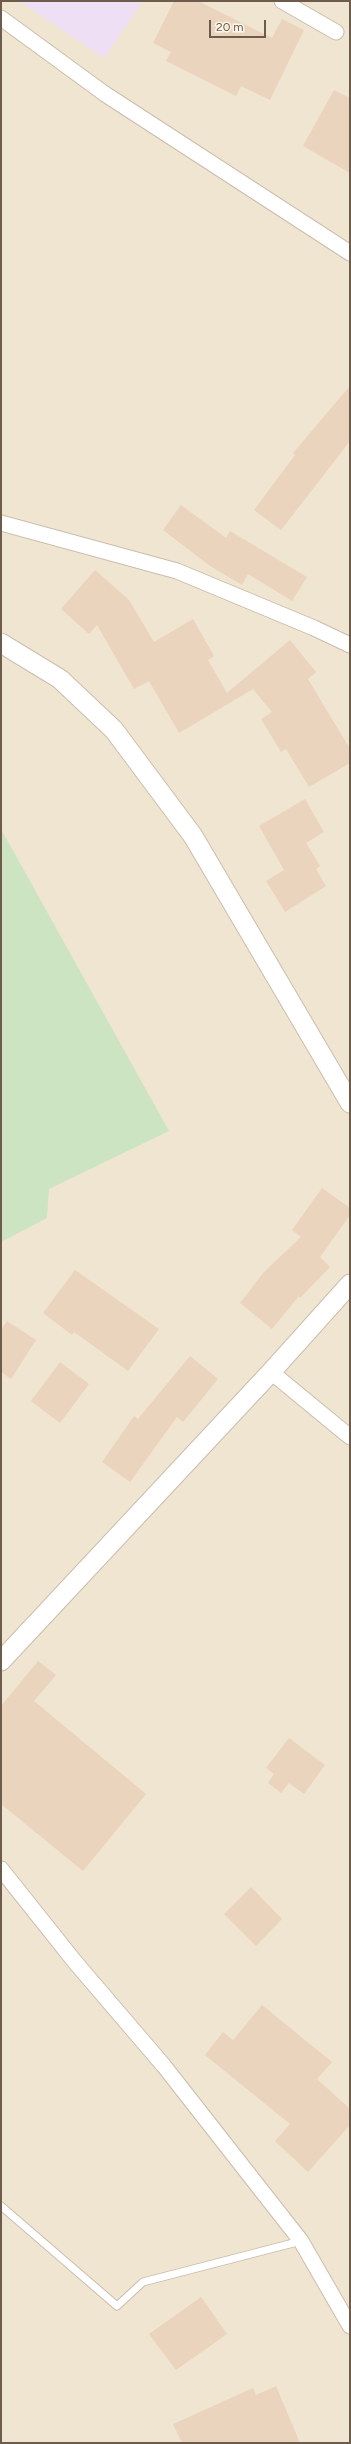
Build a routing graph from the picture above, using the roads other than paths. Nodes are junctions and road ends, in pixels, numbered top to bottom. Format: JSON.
{"nodes":[{"id":1,"x":282,"y":1,"type":"edge"},
{"id":2,"x":1,"y":18,"type":"edge"},
{"id":3,"x":336,"y":32,"type":"dead end"},
{"id":4,"x":350,"y":253,"type":"edge"},
{"id":5,"x":1,"y":523,"type":"edge"},
{"id":6,"x":1,"y":643,"type":"edge"},
{"id":7,"x":350,"y":645,"type":"edge"},
{"id":8,"x":350,"y":1103,"type":"edge"},
{"id":9,"x":350,"y":1284,"type":"edge"},
{"id":10,"x":271,"y":1372,"type":"junction"},
{"id":11,"x":350,"y":1437,"type":"edge"},
{"id":12,"x":1,"y":1662,"type":"edge"},
{"id":13,"x":1,"y":1869,"type":"edge"},
{"id":14,"x":1,"y":2206,"type":"edge"},
{"id":15,"x":301,"y":2241,"type":"junction"},
{"id":16,"x":350,"y":2326,"type":"edge"}],
"edges":[{"from":1,"to":3,"type":"street"},
{"from":2,"to":4,"type":"street"},
{"from":5,"to":7,"type":"street"},
{"from":6,"to":8,"type":"street"},
{"from":9,"to":10,"type":"street"},
{"from":10,"to":11,"type":"street"},
{"from":10,"to":12,"type":"street"},
{"from":13,"to":15,"type":"street"},
{"from":14,"to":15,"type":"lane"},
{"from":15,"to":16,"type":"street"}]}
